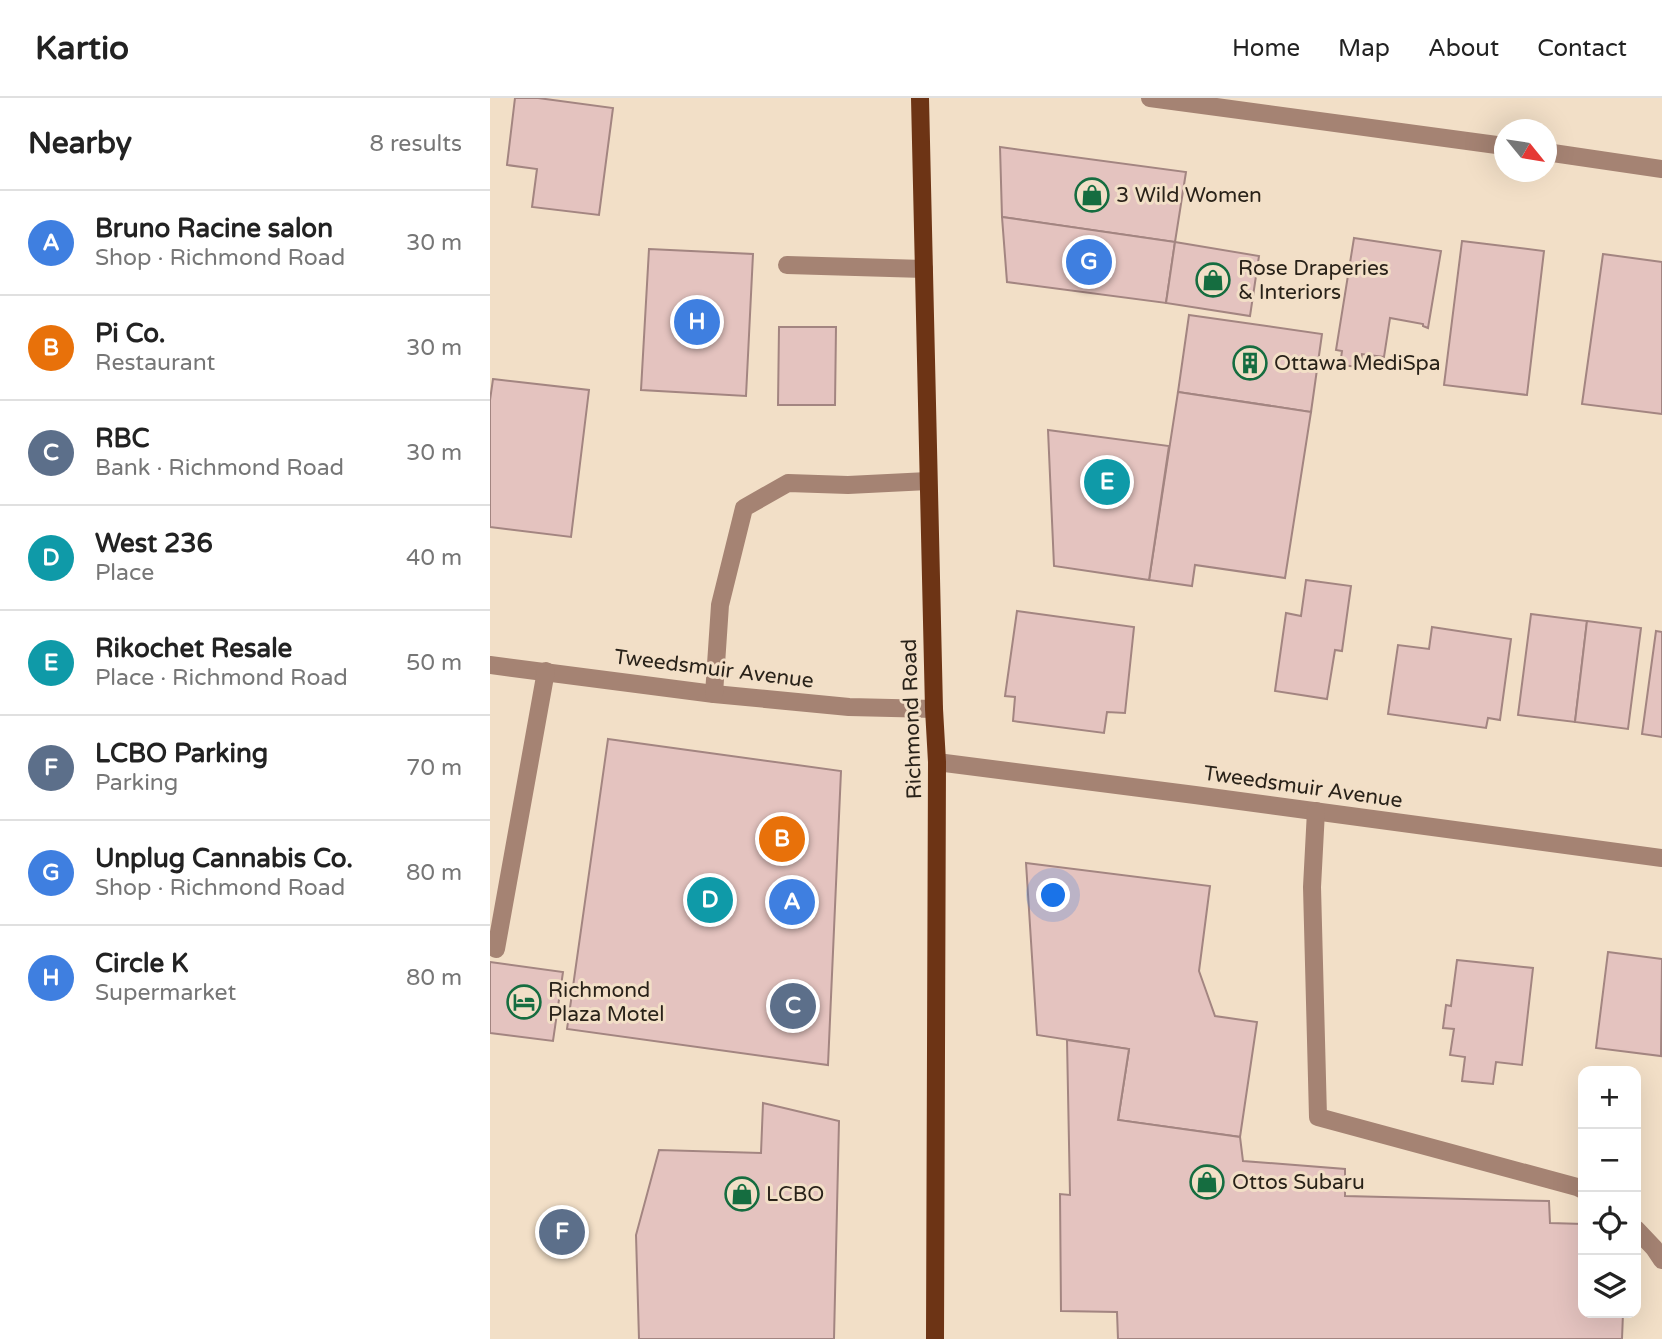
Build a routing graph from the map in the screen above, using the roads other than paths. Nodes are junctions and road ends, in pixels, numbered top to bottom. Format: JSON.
{"nodes":[{"id":1,"x":920,"y":98,"type":"edge"},
{"id":2,"x":1150,"y":98,"type":"edge"},
{"id":3,"x":1494,"y":145,"type":"edge"},
{"id":4,"x":1557,"y":154,"type":"edge"},
{"id":5,"x":1662,"y":169,"type":"edge"},
{"id":6,"x":787,"y":265,"type":"dead end"},
{"id":7,"x":924,"y":269,"type":"junction"},
{"id":8,"x":929,"y":481,"type":"junction"},
{"id":9,"x":490,"y":665,"type":"edge"},
{"id":10,"x":546,"y":671,"type":"junction"},
{"id":11,"x":714,"y":694,"type":"junction"},
{"id":12,"x":934,"y":709,"type":"junction"},
{"id":13,"x":937,"y":762,"type":"junction"},
{"id":14,"x":1316,"y":811,"type":"junction"},
{"id":15,"x":1662,"y":858,"type":"edge"},
{"id":16,"x":496,"y":949,"type":"dead end"},
{"id":17,"x":1578,"y":1188,"type":"edge"},
{"id":18,"x":1641,"y":1234,"type":"edge"},
{"id":19,"x":1662,"y":1260,"type":"edge"},
{"id":20,"x":935,"y":1339,"type":"edge"}],
"edges":[{"from":1,"to":7,"type":"main road","name":"Richmond Road"},
{"from":2,"to":3,"type":"street"},
{"from":4,"to":5,"type":"street"},
{"from":6,"to":7,"type":"street"},
{"from":7,"to":8,"type":"main road","name":"Richmond Road"},
{"from":8,"to":11,"type":"street"},
{"from":8,"to":12,"type":"main road","name":"Richmond Road"},
{"from":9,"to":10,"type":"street","name":"Tweedsmuir Avenue"},
{"from":10,"to":11,"type":"street","name":"Tweedsmuir Avenue"},
{"from":10,"to":16,"type":"street"},
{"from":11,"to":12,"type":"street","name":"Tweedsmuir Avenue"},
{"from":12,"to":13,"type":"main road","name":"Richmond Road"},
{"from":13,"to":14,"type":"street","name":"Tweedsmuir Avenue"},
{"from":13,"to":20,"type":"main road","name":"Richmond Road"},
{"from":14,"to":15,"type":"street","name":"Tweedsmuir Avenue"},
{"from":14,"to":17,"type":"street"},
{"from":18,"to":19,"type":"street"}]}
